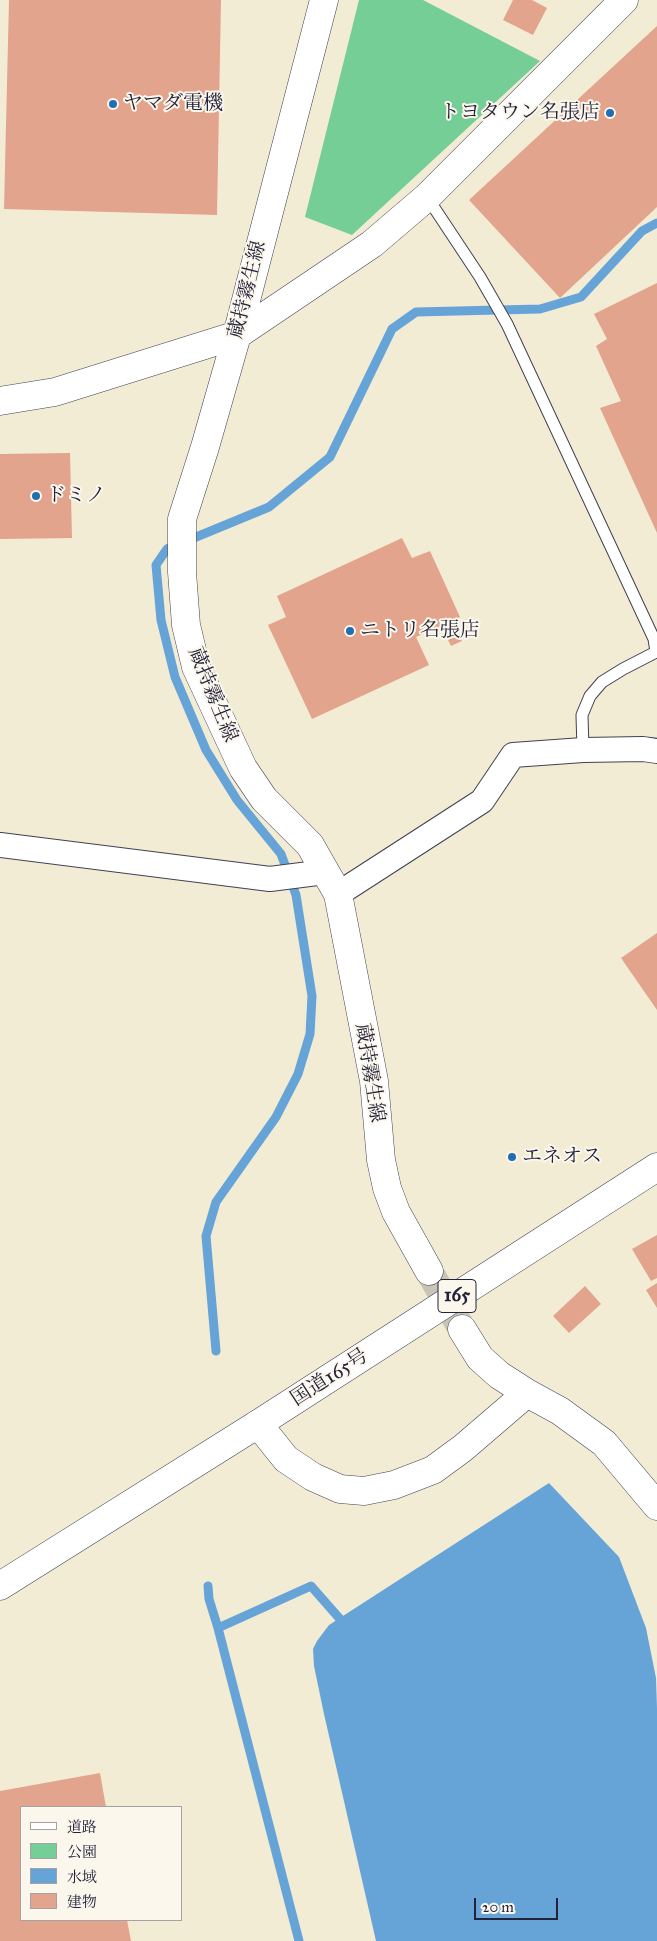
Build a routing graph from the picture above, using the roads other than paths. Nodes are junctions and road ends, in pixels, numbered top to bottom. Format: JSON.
{"nodes":[{"id":1,"x":324,"y":0,"type":"edge"},
{"id":2,"x":624,"y":0,"type":"edge"},
{"id":3,"x":427,"y":197,"type":"junction"},
{"id":4,"x":238,"y":334,"type":"junction"},
{"id":5,"x":0,"y":401,"type":"edge"},
{"id":6,"x":583,"y":750,"type":"junction"},
{"id":7,"x":657,"y":752,"type":"edge"},
{"id":8,"x":0,"y":845,"type":"edge"},
{"id":9,"x":332,"y":883,"type":"junction"},
{"id":10,"x":657,"y":1167,"type":"edge"},
{"id":11,"x":429,"y":1271,"type":"tunnel mouth"},
{"id":12,"x":462,"y":1329,"type":"tunnel mouth"},
{"id":13,"x":527,"y":1393,"type":"junction"},
{"id":14,"x":258,"y":1424,"type":"junction"},
{"id":15,"x":657,"y":1506,"type":"edge"},
{"id":16,"x":0,"y":1586,"type":"edge"}],
"edges":[{"from":1,"to":4,"type":"main road","name":"蔵持霧生線"},
{"from":2,"to":3,"type":"main road"},
{"from":3,"to":4,"type":"main road"},
{"from":3,"to":6,"type":"lane"},
{"from":4,"to":5,"type":"main road"},
{"from":4,"to":9,"type":"main road","name":"蔵持霧生線"},
{"from":6,"to":7,"type":"street"},
{"from":6,"to":9,"type":"street"},
{"from":8,"to":9,"type":"street"},
{"from":9,"to":11,"type":"main road","name":"蔵持霧生線"},
{"from":10,"to":14,"type":"main road","name":"国道165号","number":"165"},
{"from":12,"to":13,"type":"main road"},
{"from":13,"to":14,"type":"main road"},
{"from":13,"to":15,"type":"main road"},
{"from":14,"to":16,"type":"main road","name":"国道165号","number":"165"}]}
